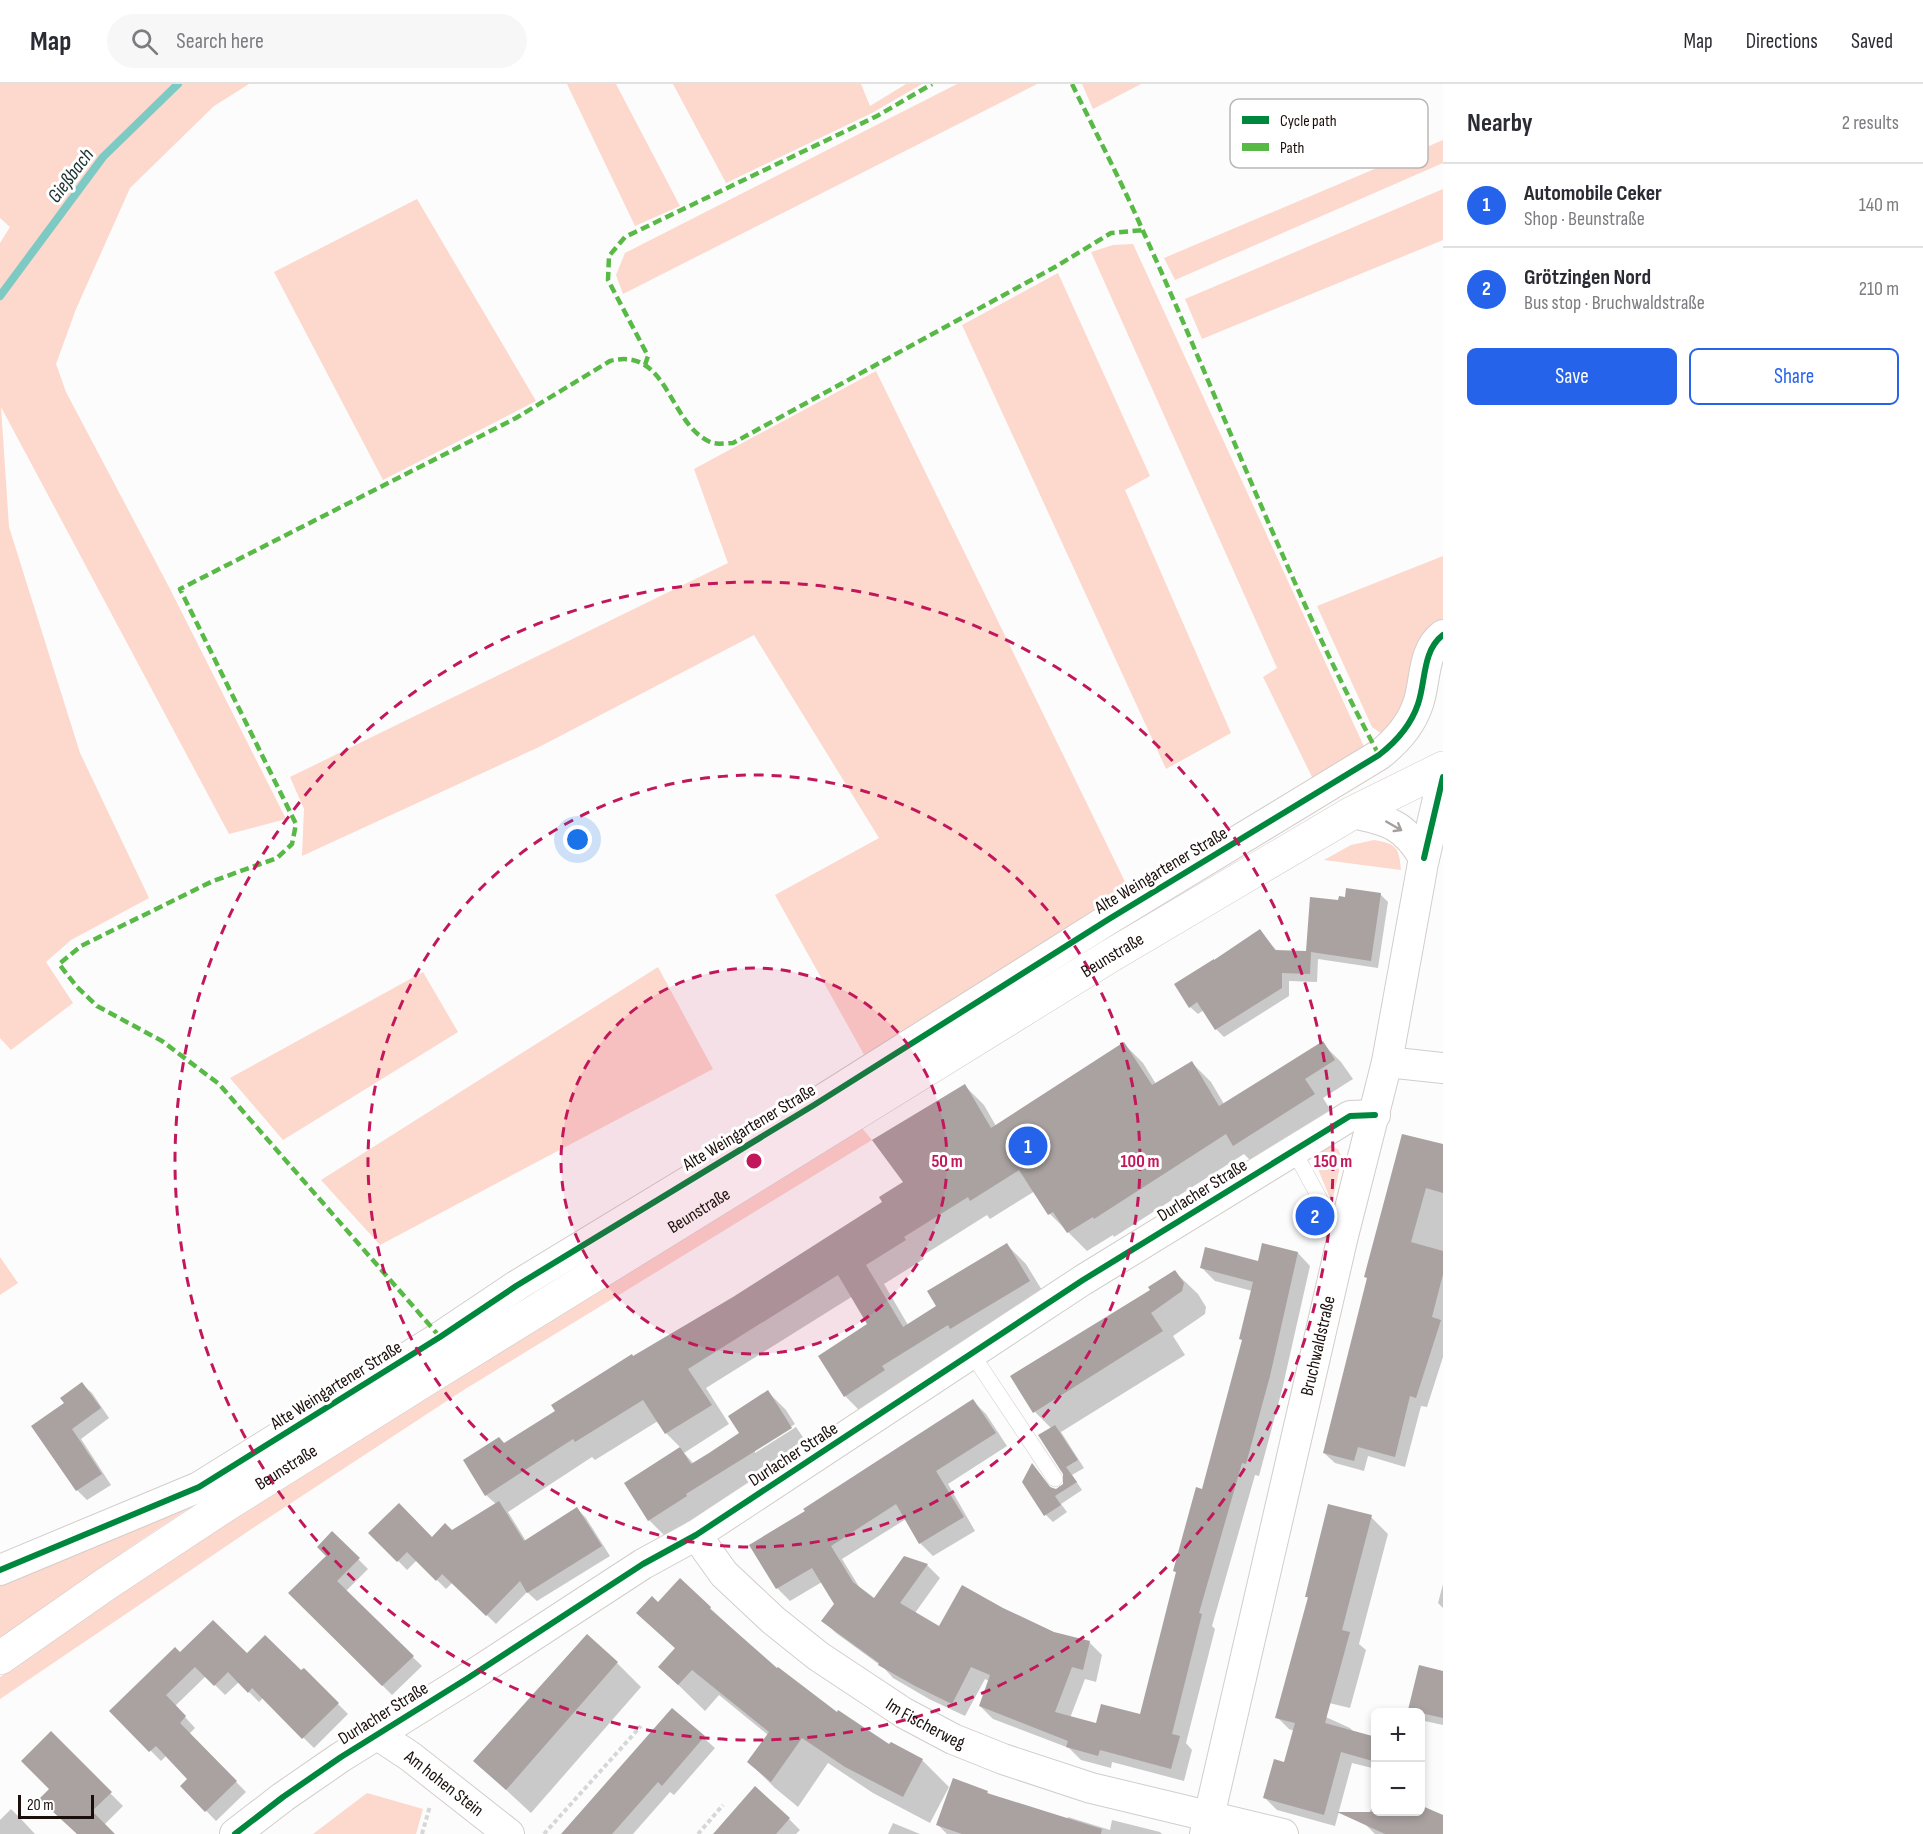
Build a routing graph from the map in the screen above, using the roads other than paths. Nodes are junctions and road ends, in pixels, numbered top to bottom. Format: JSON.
{"nodes":[{"id":1,"x":1443,"y":635,"type":"edge"},
{"id":2,"x":1443,"y":768,"type":"edge"},
{"id":3,"x":1443,"y":777,"type":"edge"},
{"id":4,"x":1352,"y":813,"type":"junction"},
{"id":5,"x":1424,"y":858,"type":"junction"},
{"id":6,"x":1387,"y":1062,"type":"junction"},
{"id":7,"x":1443,"y":1068,"type":"edge"},
{"id":8,"x":1375,"y":1115,"type":"junction"},
{"id":9,"x":1294,"y":1151,"type":"junction"},
{"id":10,"x":1342,"y":1240,"type":"junction"},
{"id":11,"x":972,"y":1354,"type":"junction"},
{"id":12,"x":1055,"y":1479,"type":"dead end"},
{"id":13,"x":696,"y":1535,"type":"junction"},
{"id":14,"x":0,"y":1570,"type":"edge"},
{"id":15,"x":0,"y":1658,"type":"edge"},
{"id":16,"x":378,"y":1735,"type":"junction"},
{"id":17,"x":1208,"y":1825,"type":"edge"},
{"id":18,"x":236,"y":1834,"type":"edge"},
{"id":19,"x":509,"y":1834,"type":"edge"},
{"id":20,"x":1282,"y":1834,"type":"edge"}],
"edges":[{"from":1,"to":14,"type":"street","name":"Alte Weingartener Straße"},
{"from":2,"to":4,"type":"main road","name":"Beunstraße"},
{"from":3,"to":5,"type":"street","name":"Bruchwaldstraße"},
{"from":4,"to":5,"type":"street","one_way":true},
{"from":4,"to":15,"type":"main road","name":"Beunstraße"},
{"from":5,"to":6,"type":"street","name":"Bruchwaldstraße"},
{"from":6,"to":7,"type":"street"},
{"from":6,"to":8,"type":"street","name":"Bruchwaldstraße"},
{"from":8,"to":9,"type":"street","name":"Durlacher Straße"},
{"from":8,"to":10,"type":"street","name":"Bruchwaldstraße"},
{"from":9,"to":10,"type":"lane"},
{"from":9,"to":11,"type":"street","name":"Durlacher Straße"},
{"from":10,"to":17,"type":"street","name":"Bruchwaldstraße"},
{"from":11,"to":12,"type":"lane"},
{"from":11,"to":13,"type":"street","name":"Durlacher Straße"},
{"from":13,"to":16,"type":"street","name":"Durlacher Straße"},
{"from":13,"to":17,"type":"street","name":"Im Fischerweg"},
{"from":16,"to":18,"type":"street","name":"Durlacher Straße"},
{"from":16,"to":19,"type":"street","name":"Am hohen Stein"},
{"from":17,"to":20,"type":"street","name":"Im Fischerweg"}]}
